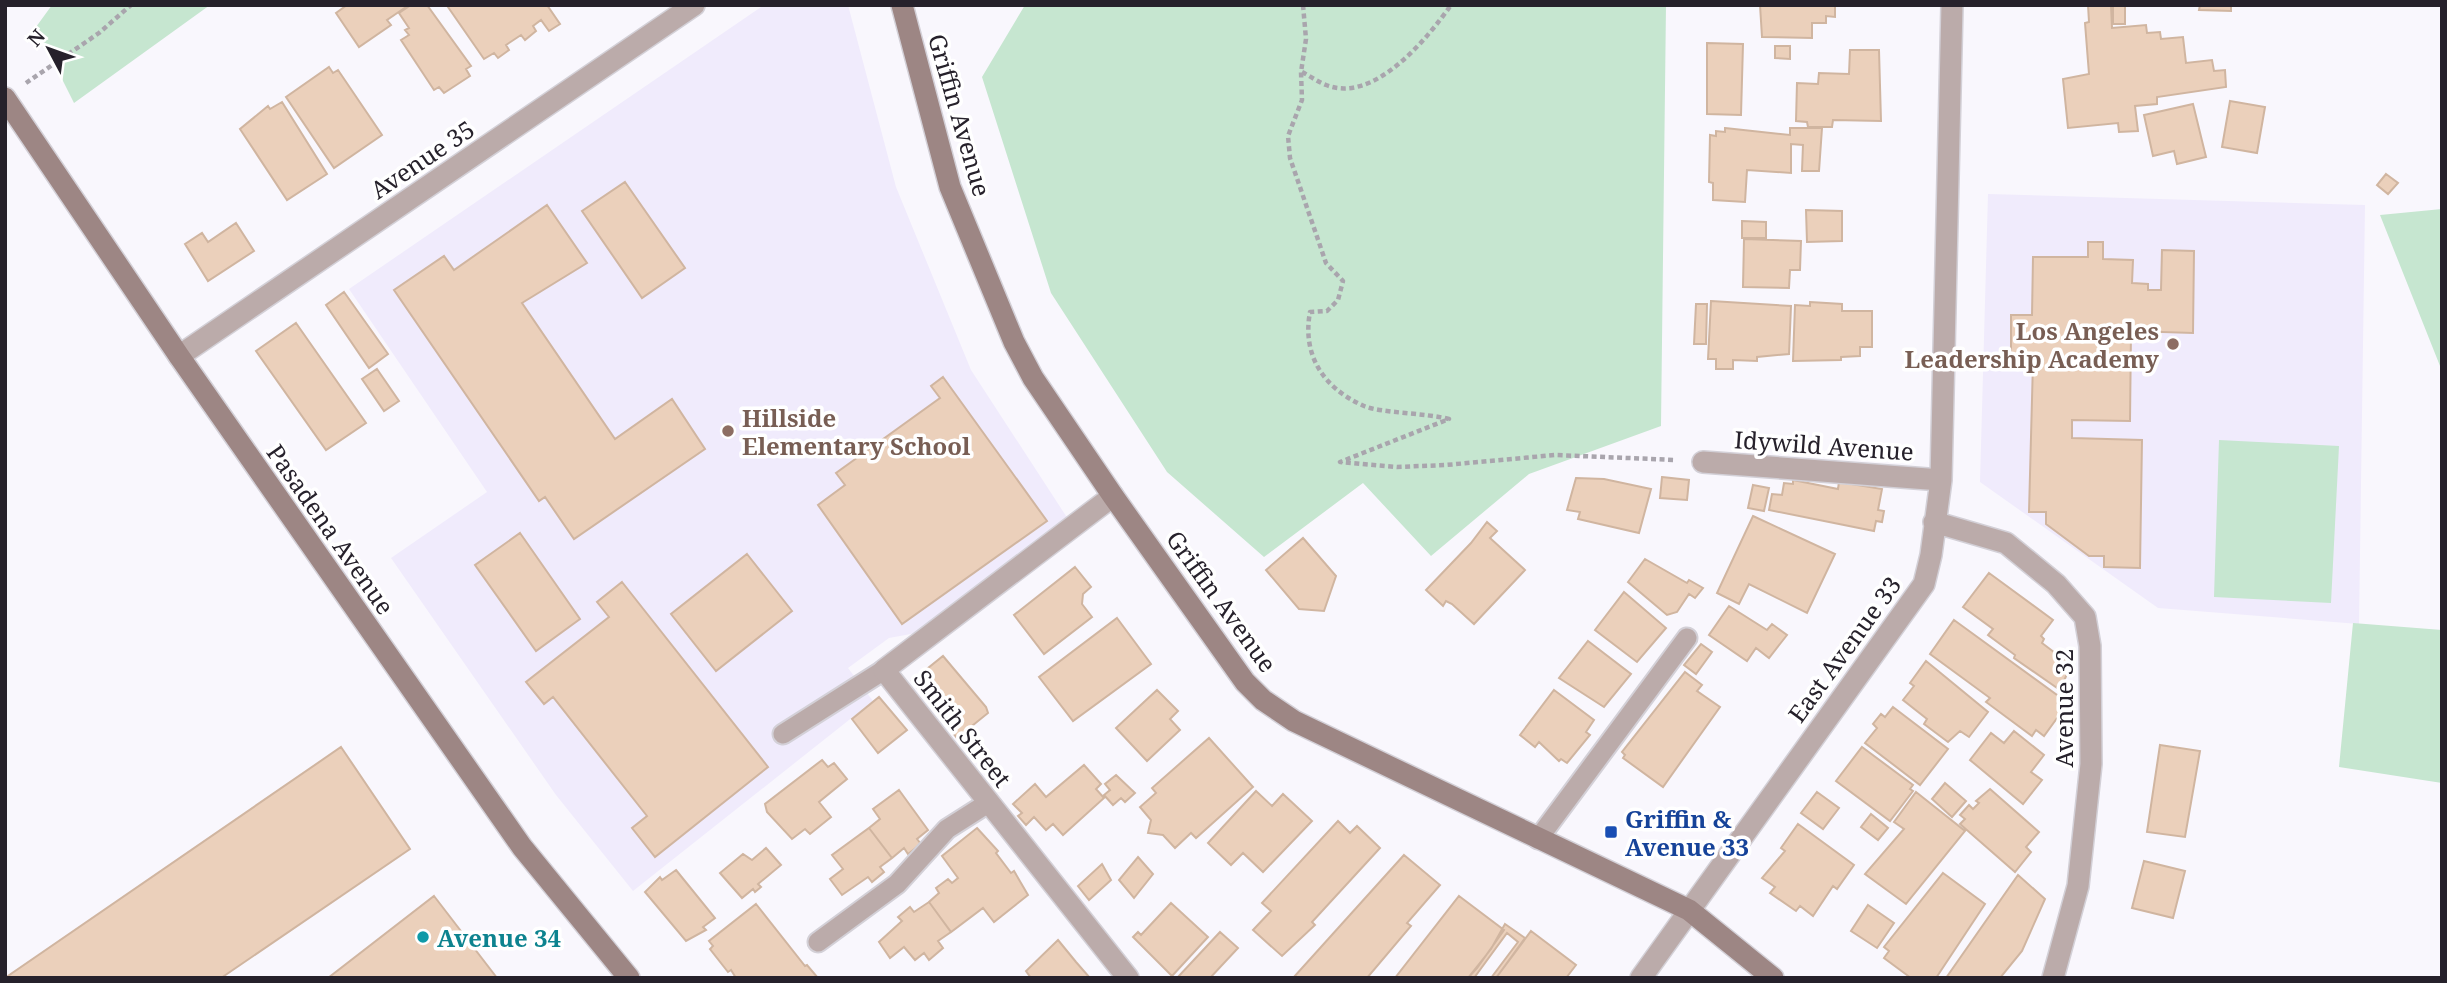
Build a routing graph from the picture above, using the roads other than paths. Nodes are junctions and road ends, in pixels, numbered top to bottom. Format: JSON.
{"nodes":[{"id":1,"x":694,"y":5,"type":"edge"},
{"id":2,"x":902,"y":5,"type":"edge"},
{"id":3,"x":1952,"y":5,"type":"edge"},
{"id":4,"x":10,"y":94,"type":"edge"},
{"id":5,"x":179,"y":356,"type":"junction"},
{"id":6,"x":1703,"y":462,"type":"road end"},
{"id":7,"x":1941,"y":480,"type":"junction"},
{"id":8,"x":1113,"y":496,"type":"junction"},
{"id":9,"x":1934,"y":522,"type":"junction"},
{"id":10,"x":1687,"y":638,"type":"dead end"},
{"id":11,"x":884,"y":670,"type":"junction"},
{"id":12,"x":783,"y":734,"type":"dead end"},
{"id":13,"x":988,"y":803,"type":"junction"},
{"id":14,"x":1538,"y":839,"type":"junction"},
{"id":15,"x":1689,"y":910,"type":"junction"},
{"id":16,"x":818,"y":942,"type":"dead end"},
{"id":17,"x":629,"y":978,"type":"edge"},
{"id":18,"x":1128,"y":978,"type":"edge"},
{"id":19,"x":1641,"y":978,"type":"edge"},
{"id":20,"x":1773,"y":978,"type":"edge"},
{"id":21,"x":2053,"y":978,"type":"edge"}],
"edges":[{"from":1,"to":5,"type":"street","name":"Avenue 35"},
{"from":2,"to":8,"type":"street","name":"Griffin Avenue"},
{"from":3,"to":7,"type":"street","name":"East Avenue 33"},
{"from":4,"to":5,"type":"street","name":"Pasadena Avenue"},
{"from":5,"to":17,"type":"street","name":"Pasadena Avenue"},
{"from":6,"to":7,"type":"street","name":"Idywild Avenue"},
{"from":7,"to":9,"type":"street","name":"East Avenue 33"},
{"from":8,"to":11,"type":"street","name":"Smith Street"},
{"from":8,"to":14,"type":"street","name":"Griffin Avenue"},
{"from":9,"to":15,"type":"street","name":"East Avenue 33"},
{"from":9,"to":21,"type":"street","name":"Avenue 32"},
{"from":10,"to":14,"type":"lane"},
{"from":11,"to":12,"type":"lane"},
{"from":11,"to":13,"type":"street","name":"Smith Street"},
{"from":13,"to":16,"type":"lane"},
{"from":13,"to":18,"type":"street","name":"Smith Street"},
{"from":14,"to":15,"type":"street","name":"Griffin Avenue"},
{"from":15,"to":19,"type":"street","name":"East Avenue 33"},
{"from":15,"to":20,"type":"street","name":"Griffin Avenue"}]}
